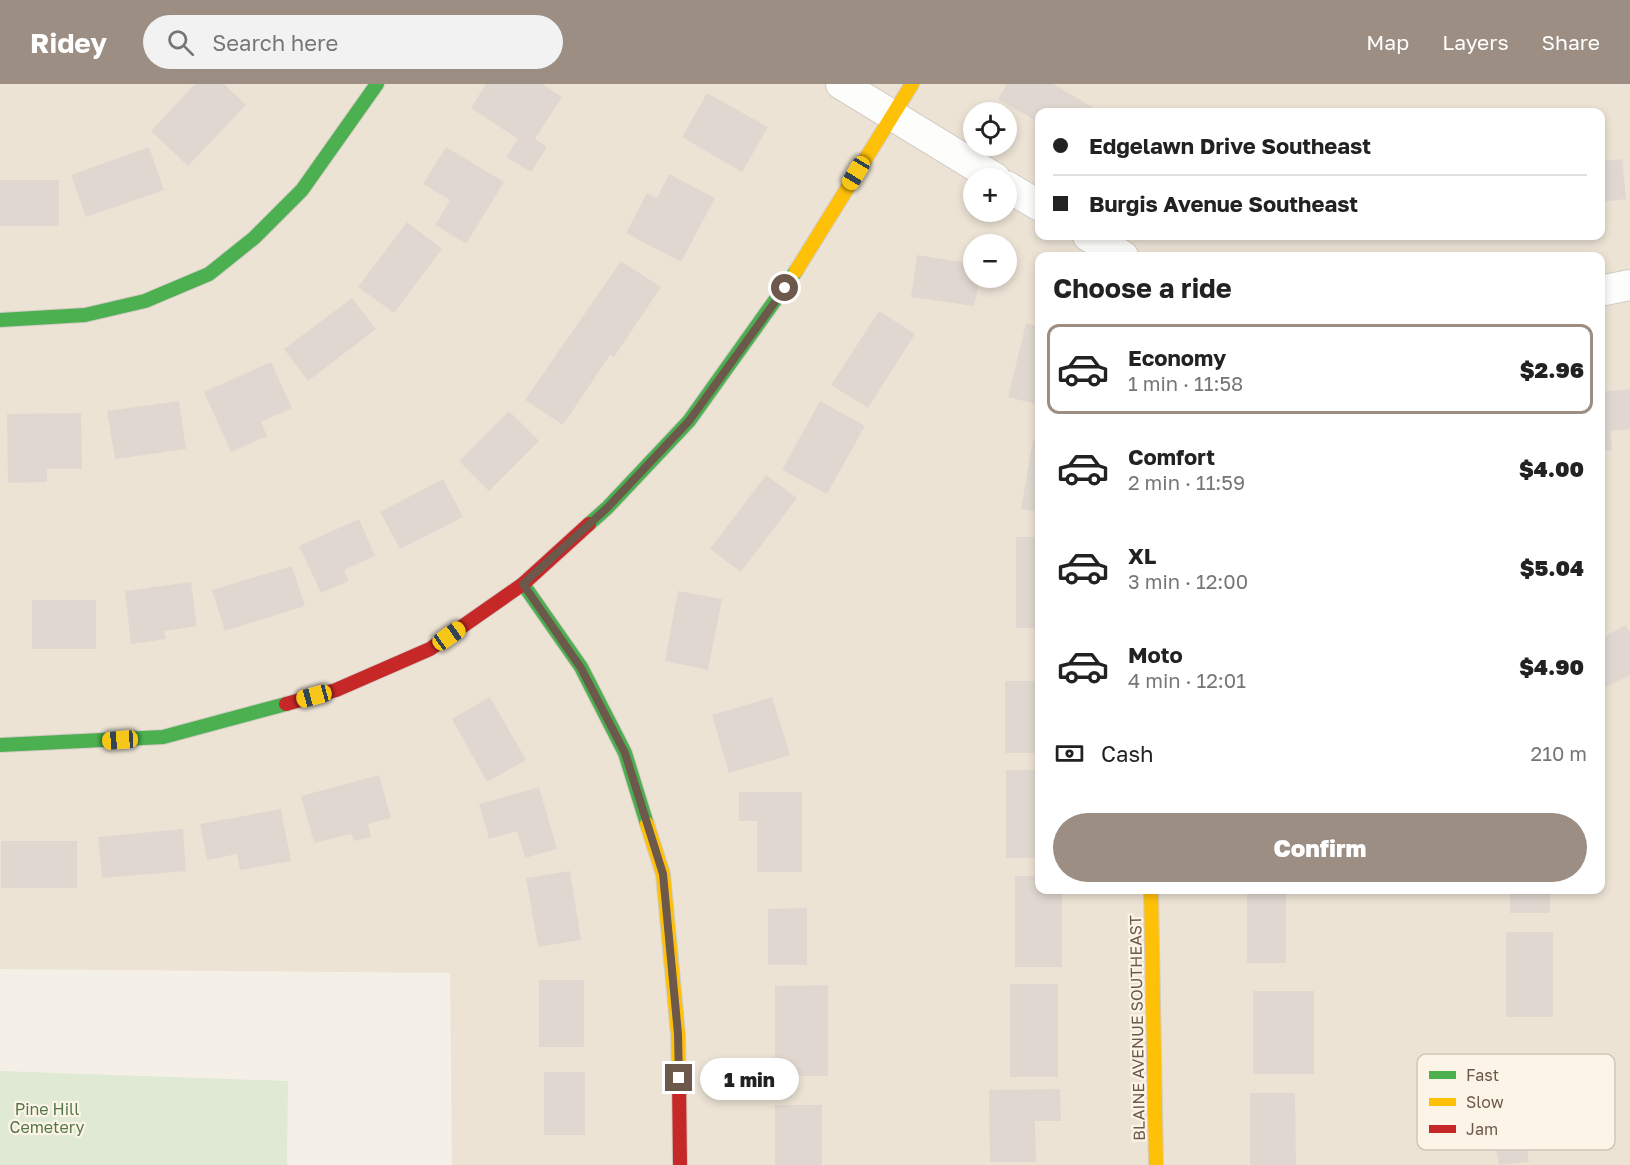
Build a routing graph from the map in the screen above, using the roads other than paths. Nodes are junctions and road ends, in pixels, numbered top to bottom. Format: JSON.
{"nodes":[{"id":1,"x":377,"y":84,"type":"edge"},
{"id":2,"x":841,"y":84,"type":"edge"},
{"id":3,"x":912,"y":84,"type":"edge"},
{"id":4,"x":891,"y":116,"type":"junction"},
{"id":5,"x":977,"y":168,"type":"edge"},
{"id":6,"x":1017,"y":192,"type":"edge"},
{"id":7,"x":1035,"y":203,"type":"edge"},
{"id":8,"x":1095,"y":240,"type":"edge"},
{"id":9,"x":1116,"y":252,"type":"edge"},
{"id":10,"x":1630,"y":285,"type":"edge"},
{"id":11,"x":1605,"y":290,"type":"edge"},
{"id":12,"x":0,"y":320,"type":"edge"},
{"id":13,"x":523,"y":584,"type":"junction"},
{"id":14,"x":0,"y":745,"type":"edge"},
{"id":15,"x":1151,"y":894,"type":"edge"},
{"id":16,"x":680,"y":1165,"type":"edge"},
{"id":17,"x":1156,"y":1165,"type":"edge"}],
"edges":[{"from":1,"to":12,"type":"street"},
{"from":2,"to":4,"type":"street"},
{"from":3,"to":4,"type":"street"},
{"from":4,"to":5,"type":"street"},
{"from":4,"to":13,"type":"street"},
{"from":6,"to":7,"type":"street"},
{"from":8,"to":9,"type":"street"},
{"from":10,"to":11,"type":"street"},
{"from":13,"to":14,"type":"street"},
{"from":13,"to":16,"type":"street"},
{"from":15,"to":17,"type":"street","name":"BLAINE AVENUE SOUTHEAST"}]}
